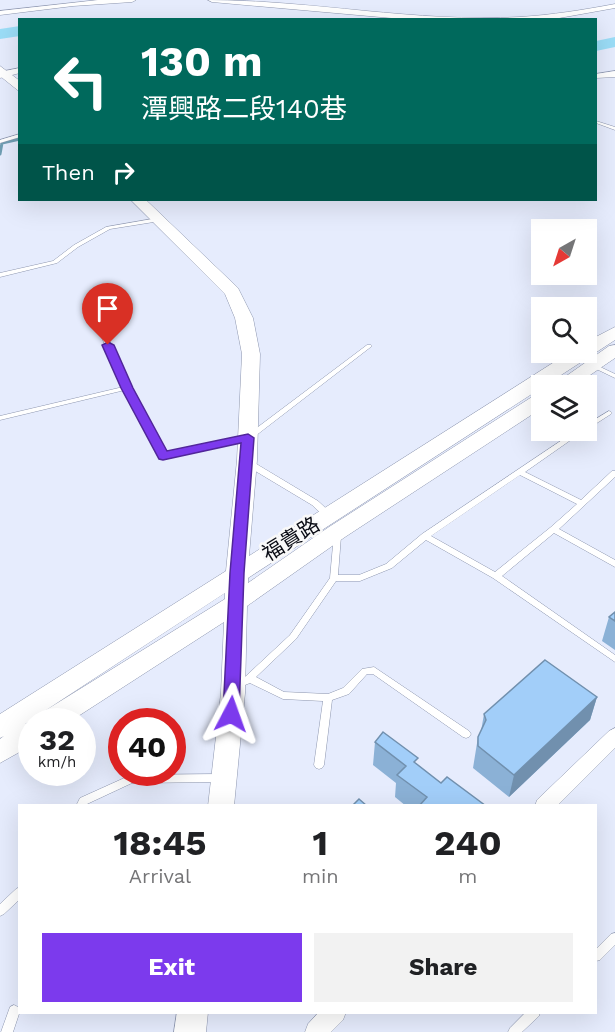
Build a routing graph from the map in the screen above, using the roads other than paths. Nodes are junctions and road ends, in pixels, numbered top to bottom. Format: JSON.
{"nodes":[{"id":1,"x":132,"y":0,"type":"edge"},
{"id":2,"x":212,"y":0,"type":"edge"},
{"id":3,"x":615,"y":6,"type":"edge"},
{"id":4,"x":0,"y":13,"type":"edge"},
{"id":5,"x":438,"y":18,"type":"edge"},
{"id":6,"x":500,"y":18,"type":"edge"},
{"id":7,"x":18,"y":70,"type":"edge"},
{"id":8,"x":1,"y":72,"type":"edge"},
{"id":9,"x":615,"y":74,"type":"edge"},
{"id":10,"x":597,"y":76,"type":"edge"},
{"id":11,"x":18,"y":86,"type":"edge"},
{"id":12,"x":597,"y":122,"type":"edge"},
{"id":13,"x":615,"y":129,"type":"edge"},
{"id":14,"x":0,"y":134,"type":"edge"},
{"id":15,"x":18,"y":135,"type":"edge"},
{"id":16,"x":11,"y":136,"type":"junction"},
{"id":17,"x":0,"y":142,"type":"edge"},
{"id":18,"x":139,"y":201,"type":"edge"},
{"id":19,"x":158,"y":220,"type":"junction"},
{"id":20,"x":0,"y":275,"type":"edge"},
{"id":21,"x":99,"y":324,"type":"dead end"},
{"id":22,"x":615,"y":332,"type":"edge"},
{"id":23,"x":369,"y":346,"type":"dead end"},
{"id":24,"x":597,"y":347,"type":"edge"},
{"id":25,"x":615,"y":350,"type":"edge"},
{"id":26,"x":597,"y":354,"type":"edge"},
{"id":27,"x":576,"y":363,"type":"edge"},
{"id":28,"x":581,"y":363,"type":"edge"},
{"id":29,"x":597,"y":363,"type":"edge"},
{"id":30,"x":571,"y":375,"type":"edge"},
{"id":31,"x":615,"y":376,"type":"edge"},
{"id":32,"x":127,"y":388,"type":"junction"},
{"id":33,"x":531,"y":406,"type":"edge"},
{"id":34,"x":609,"y":413,"type":"dead end"},
{"id":35,"x":0,"y":418,"type":"edge"},
{"id":36,"x":597,"y":421,"type":"edge"},
{"id":37,"x":248,"y":438,"type":"junction"},
{"id":38,"x":566,"y":441,"type":"edge"},
{"id":39,"x":247,"y":460,"type":"junction"},
{"id":40,"x":520,"y":472,"type":"junction"},
{"id":41,"x":614,"y":476,"type":"edge"},
{"id":42,"x":582,"y":503,"type":"junction"},
{"id":43,"x":332,"y":524,"type":"junction"},
{"id":44,"x":554,"y":529,"type":"junction"},
{"id":45,"x":425,"y":536,"type":"junction"},
{"id":46,"x":615,"y":564,"type":"edge"},
{"id":47,"x":237,"y":573,"type":"junction"},
{"id":48,"x":496,"y":576,"type":"junction"},
{"id":49,"x":334,"y":578,"type":"junction"},
{"id":50,"x":237,"y":602,"type":"junction"},
{"id":51,"x":615,"y":659,"type":"edge"},
{"id":52,"x":249,"y":678,"type":"junction"},
{"id":53,"x":233,"y":693,"type":"junction"},
{"id":54,"x":328,"y":698,"type":"junction"},
{"id":55,"x":70,"y":708,"type":"edge"},
{"id":56,"x":0,"y":727,"type":"edge"},
{"id":57,"x":466,"y":734,"type":"dead end"},
{"id":58,"x":615,"y":736,"type":"edge"},
{"id":59,"x":18,"y":741,"type":"edge"},
{"id":60,"x":0,"y":752,"type":"edge"},
{"id":61,"x":319,"y":765,"type":"dead end"},
{"id":62,"x":225,"y":778,"type":"junction"},
{"id":63,"x":82,"y":804,"type":"edge"},
{"id":64,"x":221,"y":804,"type":"edge"},
{"id":65,"x":546,"y":804,"type":"edge"},
{"id":66,"x":18,"y":894,"type":"edge"},
{"id":67,"x":0,"y":911,"type":"edge"},
{"id":68,"x":615,"y":938,"type":"edge"},
{"id":69,"x":597,"y":955,"type":"edge"},
{"id":70,"x":14,"y":1011,"type":"dead end"},
{"id":71,"x":194,"y":1014,"type":"edge"},
{"id":72,"x":333,"y":1014,"type":"edge"},
{"id":73,"x":533,"y":1014,"type":"edge"},
{"id":74,"x":7,"y":1032,"type":"edge"},
{"id":75,"x":190,"y":1032,"type":"edge"},
{"id":76,"x":316,"y":1032,"type":"edge"},
{"id":77,"x":514,"y":1032,"type":"edge"}],
"edges":[{"from":1,"to":4,"type":"street"},
{"from":2,"to":5,"type":"street"},
{"from":3,"to":6,"type":"street"},
{"from":7,"to":8,"type":"street"},
{"from":8,"to":11,"type":"street"},
{"from":9,"to":10,"type":"street"},
{"from":12,"to":13,"type":"lane"},
{"from":14,"to":16,"type":"lane"},
{"from":15,"to":16,"type":"lane"},
{"from":16,"to":17,"type":"lane"},
{"from":18,"to":19,"type":"street"},
{"from":19,"to":20,"type":"lane"},
{"from":19,"to":37,"type":"street"},
{"from":21,"to":32,"type":"lane"},
{"from":22,"to":24,"type":"street","name":"福貴路"},
{"from":23,"to":37,"type":"lane"},
{"from":25,"to":26,"type":"street","name":"福貴路"},
{"from":27,"to":43,"type":"street","name":"福貴路"},
{"from":28,"to":30,"type":"street","name":"福貴路"},
{"from":29,"to":31,"type":"lane"},
{"from":32,"to":35,"type":"lane"},
{"from":32,"to":37,"type":"lane"},
{"from":33,"to":43,"type":"street","name":"福貴路"},
{"from":34,"to":36,"type":"lane"},
{"from":37,"to":39,"type":"street"},
{"from":38,"to":40,"type":"lane"},
{"from":39,"to":43,"type":"lane"},
{"from":39,"to":47,"type":"street"},
{"from":40,"to":42,"type":"lane"},
{"from":40,"to":45,"type":"lane"},
{"from":41,"to":42,"type":"lane"},
{"from":42,"to":44,"type":"lane"},
{"from":43,"to":47,"type":"street","name":"福貴路"},
{"from":43,"to":49,"type":"lane"},
{"from":43,"to":50,"type":"street","name":"福貴路"},
{"from":44,"to":46,"type":"lane"},
{"from":44,"to":48,"type":"lane"},
{"from":45,"to":48,"type":"lane"},
{"from":45,"to":49,"type":"lane"},
{"from":47,"to":50,"type":"street"},
{"from":47,"to":56,"type":"street","name":"福貴路"},
{"from":48,"to":51,"type":"lane"},
{"from":49,"to":52,"type":"lane"},
{"from":50,"to":53,"type":"street"},
{"from":50,"to":55,"type":"street","name":"福貴路"},
{"from":52,"to":53,"type":"lane"},
{"from":52,"to":54,"type":"lane"},
{"from":53,"to":62,"type":"street"},
{"from":54,"to":57,"type":"lane"},
{"from":54,"to":61,"type":"lane"},
{"from":58,"to":65,"type":"street"},
{"from":59,"to":60,"type":"street"},
{"from":62,"to":63,"type":"lane"},
{"from":62,"to":64,"type":"street"},
{"from":66,"to":67,"type":"lane"},
{"from":68,"to":69,"type":"lane"},
{"from":70,"to":74,"type":"lane"},
{"from":71,"to":75,"type":"street"},
{"from":72,"to":76,"type":"street"},
{"from":73,"to":77,"type":"lane"}]}
